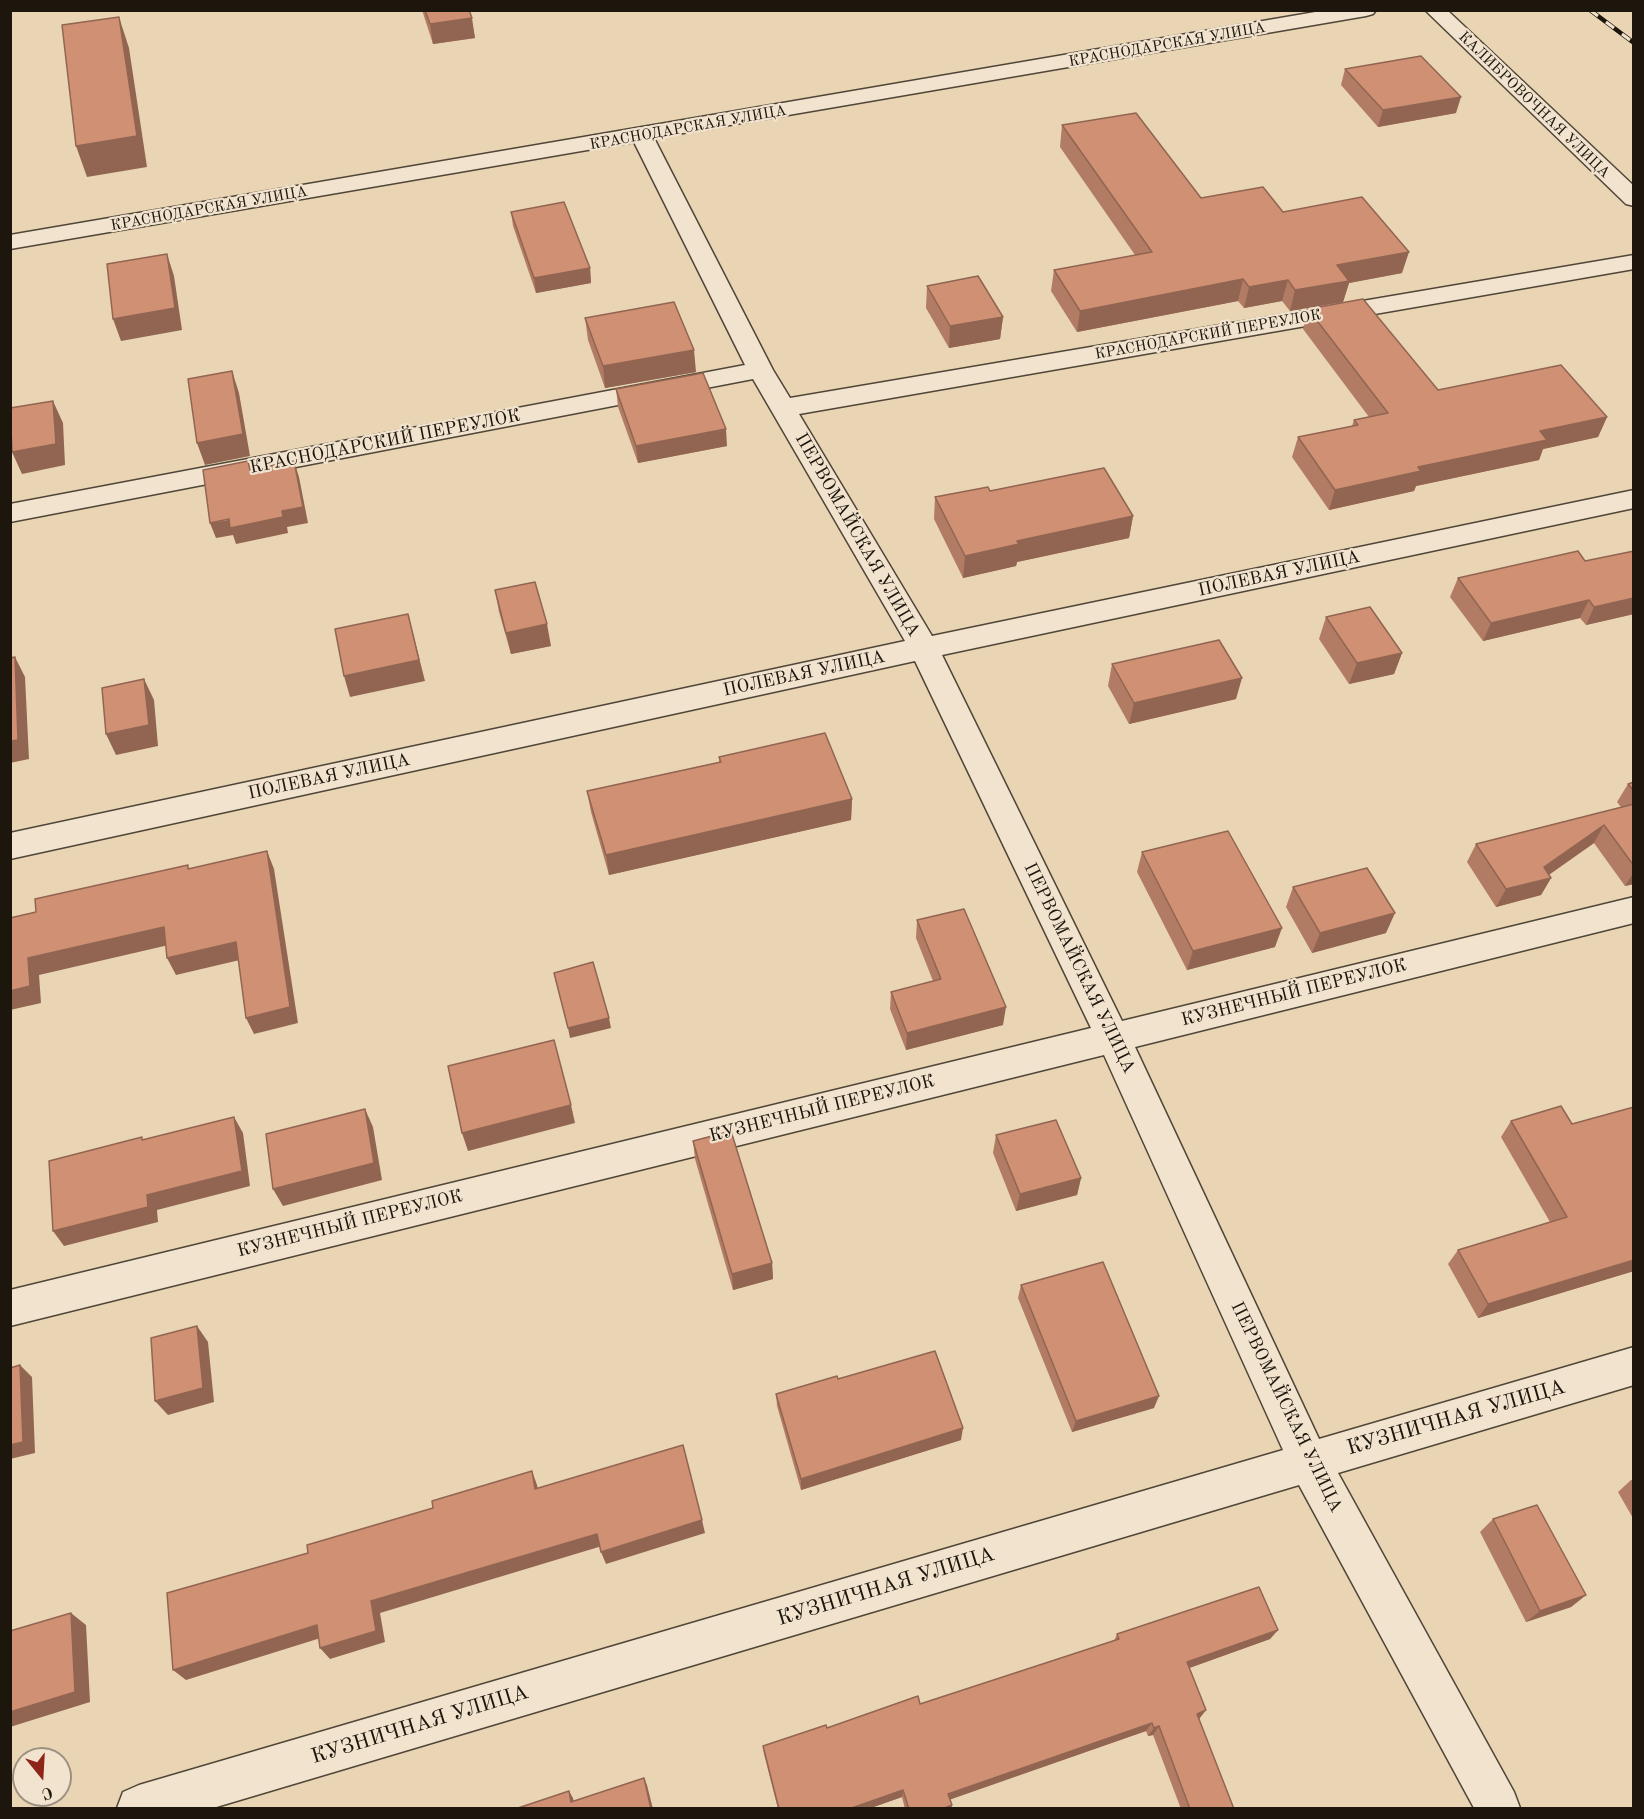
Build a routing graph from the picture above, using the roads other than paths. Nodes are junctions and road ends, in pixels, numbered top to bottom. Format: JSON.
{"nodes":[{"id":1,"x":1366,"y":10,"type":"edge"},
{"id":2,"x":1435,"y":10,"type":"edge"},
{"id":3,"x":642,"y":136,"type":"junction"},
{"id":4,"x":1634,"y":199,"type":"edge"},
{"id":5,"x":10,"y":242,"type":"edge"},
{"id":6,"x":1634,"y":261,"type":"edge"},
{"id":7,"x":760,"y":370,"type":"junction"},
{"id":8,"x":783,"y":408,"type":"junction"},
{"id":9,"x":1634,"y":500,"type":"edge"},
{"id":10,"x":10,"y":513,"type":"edge"},
{"id":11,"x":924,"y":648,"type":"junction"},
{"id":12,"x":10,"y":846,"type":"edge"},
{"id":13,"x":1634,"y":910,"type":"edge"},
{"id":14,"x":1113,"y":1037,"type":"junction"},
{"id":15,"x":10,"y":1308,"type":"edge"},
{"id":16,"x":1634,"y":1366,"type":"edge"},
{"id":17,"x":1309,"y":1462,"type":"junction"},
{"id":18,"x":139,"y":1809,"type":"edge"},
{"id":19,"x":1498,"y":1809,"type":"edge"}],
"edges":[{"from":1,"to":3,"type":"street","name":"КРАСНОДАРСКАЯ УЛИЦА"},
{"from":2,"to":4,"type":"street","name":"КАЛИБРОВОЧНАЯ УЛИЦА"},
{"from":3,"to":5,"type":"street","name":"КРАСНОДАРСКАЯ УЛИЦА"},
{"from":3,"to":7,"type":"street","name":"ПЕРВОМАЙСКАЯ УЛИЦА"},
{"from":6,"to":8,"type":"street","name":"КРАСНОДАРСКИЙ ПЕРЕУЛОК"},
{"from":7,"to":8,"type":"street","name":"ПЕРВОМАЙСКАЯ УЛИЦА"},
{"from":7,"to":10,"type":"street","name":"КРАСНОДАРСКИЙ ПЕРЕУЛОК"},
{"from":8,"to":11,"type":"street","name":"ПЕРВОМАЙСКАЯ УЛИЦА"},
{"from":9,"to":11,"type":"street","name":"ПОЛЕВАЯ УЛИЦА"},
{"from":11,"to":12,"type":"street","name":"ПОЛЕВАЯ УЛИЦА"},
{"from":11,"to":14,"type":"street","name":"ПЕРВОМАЙСКАЯ УЛИЦА"},
{"from":13,"to":14,"type":"street","name":"КУЗНЕЧНЫЙ ПЕРЕУЛОК"},
{"from":14,"to":15,"type":"street","name":"КУЗНЕЧНЫЙ ПЕРЕУЛОК"},
{"from":14,"to":17,"type":"street","name":"ПЕРВОМАЙСКАЯ УЛИЦА"},
{"from":16,"to":17,"type":"street","name":"КУЗНИЧНАЯ УЛИЦА"},
{"from":17,"to":18,"type":"street","name":"КУЗНИЧНАЯ УЛИЦА"},
{"from":17,"to":19,"type":"street","name":"ПЕРВОМАЙСКАЯ УЛИЦА"}]}
